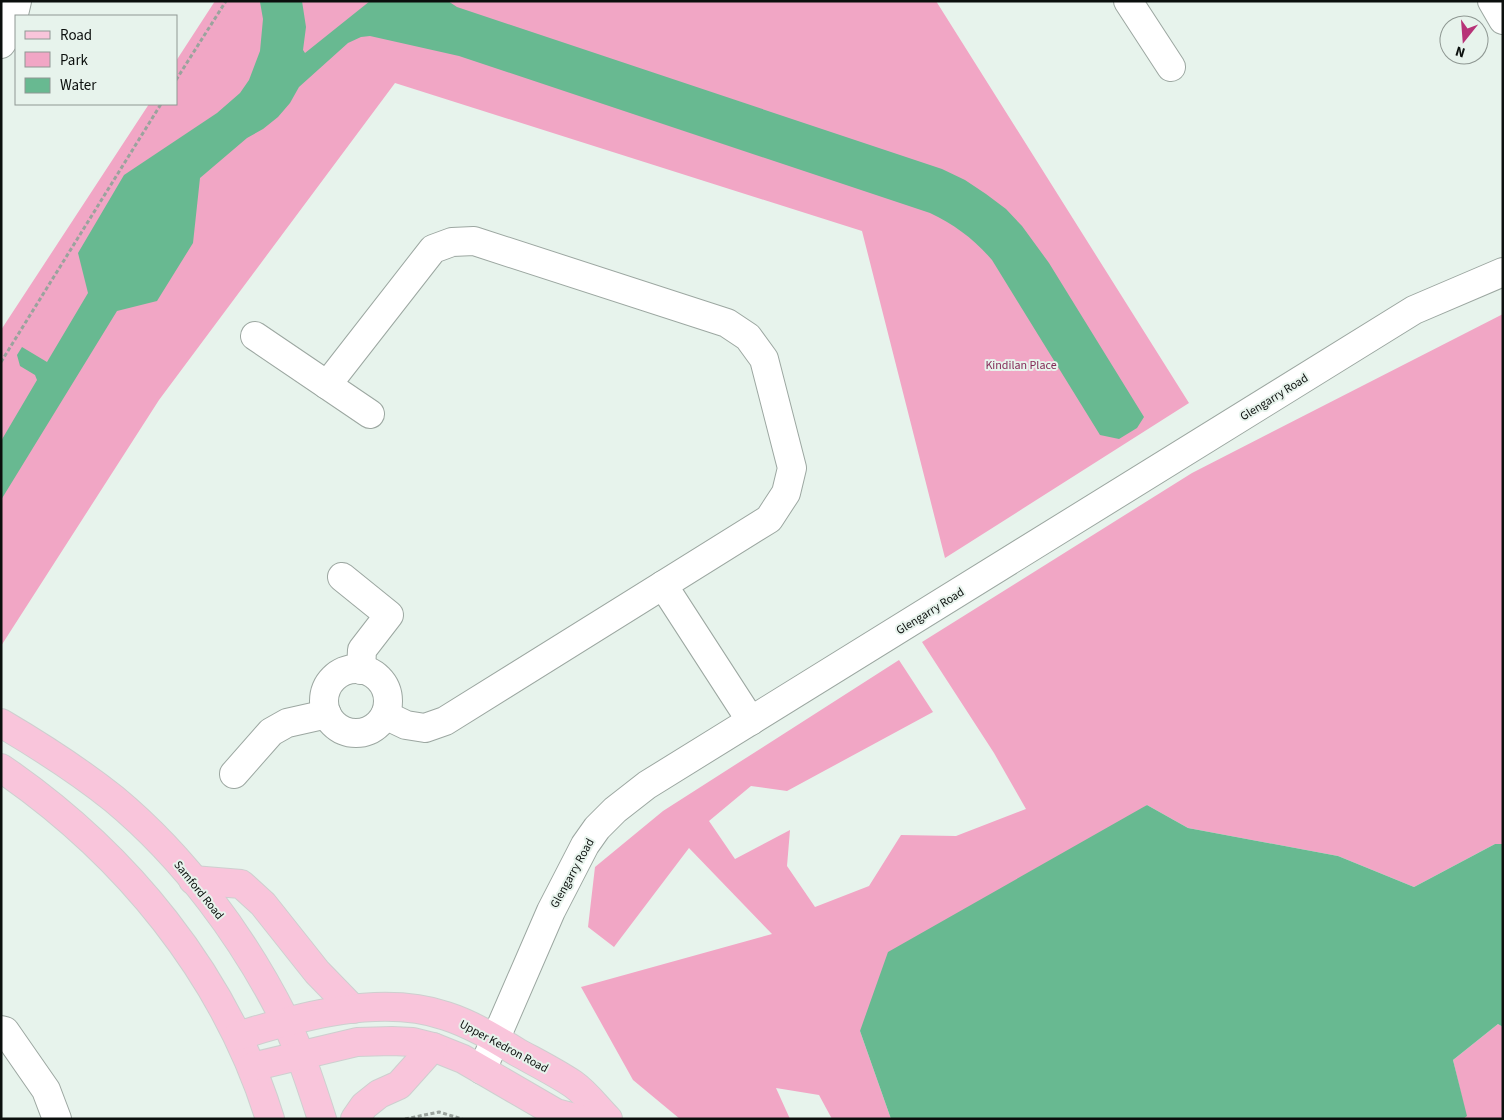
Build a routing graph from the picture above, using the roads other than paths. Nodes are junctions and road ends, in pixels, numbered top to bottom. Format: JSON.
{"nodes":[{"id":1,"x":17,"y":1,"type":"edge"},
{"id":2,"x":1128,"y":1,"type":"edge"},
{"id":3,"x":1492,"y":1,"type":"edge"},
{"id":4,"x":1503,"y":20,"type":"edge"},
{"id":5,"x":1,"y":44,"type":"edge"},
{"id":6,"x":1171,"y":67,"type":"dead end"},
{"id":7,"x":1503,"y":272,"type":"edge"},
{"id":8,"x":255,"y":336,"type":"dead end"},
{"id":9,"x":327,"y":385,"type":"junction"},
{"id":10,"x":370,"y":414,"type":"dead end"},
{"id":11,"x":342,"y":577,"type":"dead end"},
{"id":12,"x":663,"y":585,"type":"junction"},
{"id":13,"x":362,"y":670,"type":"junction"},
{"id":14,"x":327,"y":714,"type":"junction"},
{"id":15,"x":385,"y":715,"type":"junction"},
{"id":16,"x":751,"y":721,"type":"junction"},
{"id":17,"x":1,"y":723,"type":"edge"},
{"id":18,"x":1,"y":768,"type":"edge"},
{"id":19,"x":234,"y":774,"type":"dead end"},
{"id":20,"x":193,"y":880,"type":"junction"},
{"id":21,"x":354,"y":1009,"type":"junction"},
{"id":22,"x":285,"y":1021,"type":"junction"},
{"id":23,"x":1,"y":1030,"type":"edge"},
{"id":24,"x":238,"y":1036,"type":"junction"},
{"id":25,"x":495,"y":1039,"type":"junction"},
{"id":26,"x":433,"y":1047,"type":"junction"},
{"id":27,"x":300,"y":1055,"type":"junction"},
{"id":28,"x":252,"y":1068,"type":"junction"},
{"id":29,"x":482,"y":1070,"type":"junction"},
{"id":30,"x":57,"y":1119,"type":"edge"},
{"id":31,"x":270,"y":1119,"type":"edge"},
{"id":32,"x":322,"y":1119,"type":"edge"},
{"id":33,"x":355,"y":1119,"type":"edge"},
{"id":34,"x":579,"y":1119,"type":"edge"},
{"id":35,"x":608,"y":1119,"type":"edge"}],
"edges":[{"from":1,"to":5,"type":"street"},
{"from":2,"to":6,"type":"street"},
{"from":3,"to":4,"type":"street"},
{"from":7,"to":16,"type":"street","name":"Glengarry Road"},
{"from":8,"to":9,"type":"street"},
{"from":9,"to":10,"type":"street"},
{"from":9,"to":12,"type":"street"},
{"from":11,"to":13,"type":"street"},
{"from":12,"to":15,"type":"street"},
{"from":12,"to":16,"type":"street"},
{"from":13,"to":14,"type":"street"},
{"from":13,"to":15,"type":"street"},
{"from":14,"to":15,"type":"street"},
{"from":14,"to":19,"type":"street"},
{"from":16,"to":25,"type":"street","name":"Glengarry Road"},
{"from":17,"to":20,"type":"main road","name":"Samford Road"},
{"from":18,"to":24,"type":"main road"},
{"from":20,"to":21,"type":"main road"},
{"from":20,"to":22,"type":"main road","name":"Samford Road"},
{"from":21,"to":22,"type":"main road","name":"Upper Kedron Road"},
{"from":21,"to":25,"type":"main road","name":"Upper Kedron Road"},
{"from":22,"to":24,"type":"main road","name":"Upper Kedron Road"},
{"from":22,"to":27,"type":"main road","name":"Samford Road"},
{"from":23,"to":30,"type":"street"},
{"from":24,"to":28,"type":"main road"},
{"from":25,"to":29,"type":"street","name":"Glengarry Road"},
{"from":25,"to":35,"type":"main road","name":"Upper Kedron Road"},
{"from":26,"to":27,"type":"main road"},
{"from":26,"to":29,"type":"main road"},
{"from":26,"to":33,"type":"main road"},
{"from":27,"to":28,"type":"main road"},
{"from":27,"to":32,"type":"main road","name":"Samford Road"},
{"from":28,"to":31,"type":"main road"},
{"from":29,"to":34,"type":"main road"}]}
